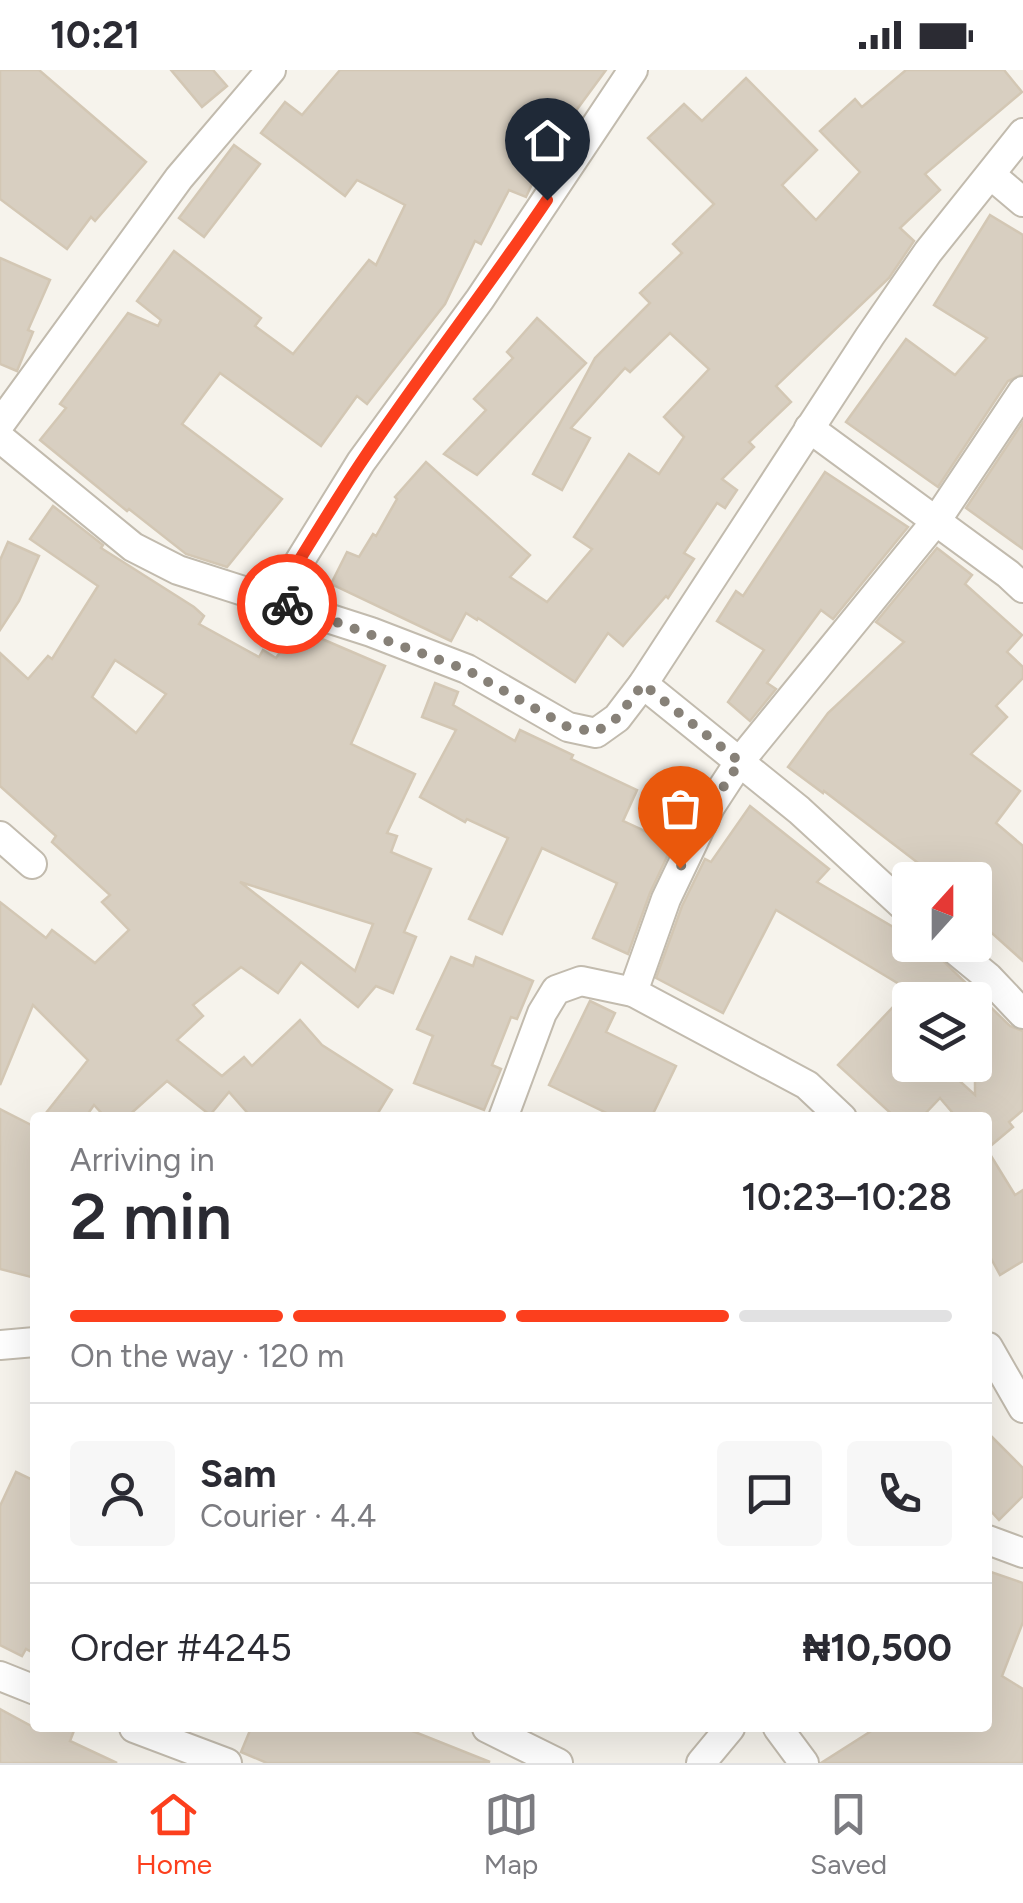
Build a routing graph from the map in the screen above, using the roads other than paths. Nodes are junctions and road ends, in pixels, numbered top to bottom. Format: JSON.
{"nodes":[{"id":1,"x":271,"y":70,"type":"edge"},
{"id":2,"x":633,"y":70,"type":"edge"},
{"id":3,"x":1023,"y":133,"type":"edge"},
{"id":4,"x":991,"y":175,"type":"junction"},
{"id":5,"x":1023,"y":202,"type":"edge"},
{"id":6,"x":1023,"y":391,"type":"edge"},
{"id":7,"x":0,"y":424,"type":"edge"},
{"id":8,"x":808,"y":428,"type":"junction"},
{"id":9,"x":0,"y":438,"type":"edge"},
{"id":10,"x":936,"y":521,"type":"junction"},
{"id":11,"x":1023,"y":588,"type":"edge"},
{"id":12,"x":274,"y":601,"type":"junction"},
{"id":13,"x":643,"y":684,"type":"junction"},
{"id":14,"x":740,"y":762,"type":"junction"},
{"id":15,"x":0,"y":836,"type":"edge"},
{"id":16,"x":32,"y":864,"type":"dead end"},
{"id":17,"x":892,"y":895,"type":"edge"},
{"id":18,"x":969,"y":962,"type":"edge"},
{"id":19,"x":633,"y":992,"type":"junction"},
{"id":20,"x":1023,"y":1014,"type":"edge"},
{"id":21,"x":505,"y":1112,"type":"edge"},
{"id":22,"x":835,"y":1112,"type":"edge"},
{"id":23,"x":30,"y":1342,"type":"edge"},
{"id":24,"x":0,"y":1345,"type":"edge"},
{"id":25,"x":992,"y":1354,"type":"edge"},
{"id":26,"x":1023,"y":1408,"type":"edge"},
{"id":27,"x":992,"y":1541,"type":"edge"},
{"id":28,"x":1023,"y":1552,"type":"edge"},
{"id":29,"x":0,"y":1676,"type":"edge"},
{"id":30,"x":30,"y":1688,"type":"edge"},
{"id":31,"x":145,"y":1732,"type":"edge"},
{"id":32,"x":495,"y":1732,"type":"edge"},
{"id":33,"x":727,"y":1732,"type":"edge"},
{"id":34,"x":781,"y":1732,"type":"edge"},
{"id":35,"x":227,"y":1763,"type":"edge"},
{"id":36,"x":558,"y":1763,"type":"edge"},
{"id":37,"x":701,"y":1763,"type":"edge"},
{"id":38,"x":804,"y":1763,"type":"edge"}],
"edges":[{"from":1,"to":7,"type":"street"},
{"from":2,"to":12,"type":"street"},
{"from":3,"to":4,"type":"street"},
{"from":4,"to":5,"type":"street"},
{"from":4,"to":8,"type":"street"},
{"from":6,"to":10,"type":"street"},
{"from":8,"to":10,"type":"street"},
{"from":8,"to":13,"type":"street"},
{"from":9,"to":12,"type":"street"},
{"from":10,"to":11,"type":"street"},
{"from":10,"to":14,"type":"street"},
{"from":12,"to":13,"type":"street"},
{"from":13,"to":14,"type":"street"},
{"from":14,"to":17,"type":"street"},
{"from":14,"to":19,"type":"street"},
{"from":15,"to":16,"type":"street"},
{"from":18,"to":20,"type":"street"},
{"from":19,"to":21,"type":"street"},
{"from":19,"to":22,"type":"street"},
{"from":23,"to":24,"type":"street"},
{"from":25,"to":26,"type":"street"},
{"from":27,"to":28,"type":"street"},
{"from":29,"to":30,"type":"street"},
{"from":31,"to":35,"type":"street"},
{"from":32,"to":36,"type":"street"},
{"from":33,"to":37,"type":"street"},
{"from":34,"to":38,"type":"street"}]}
